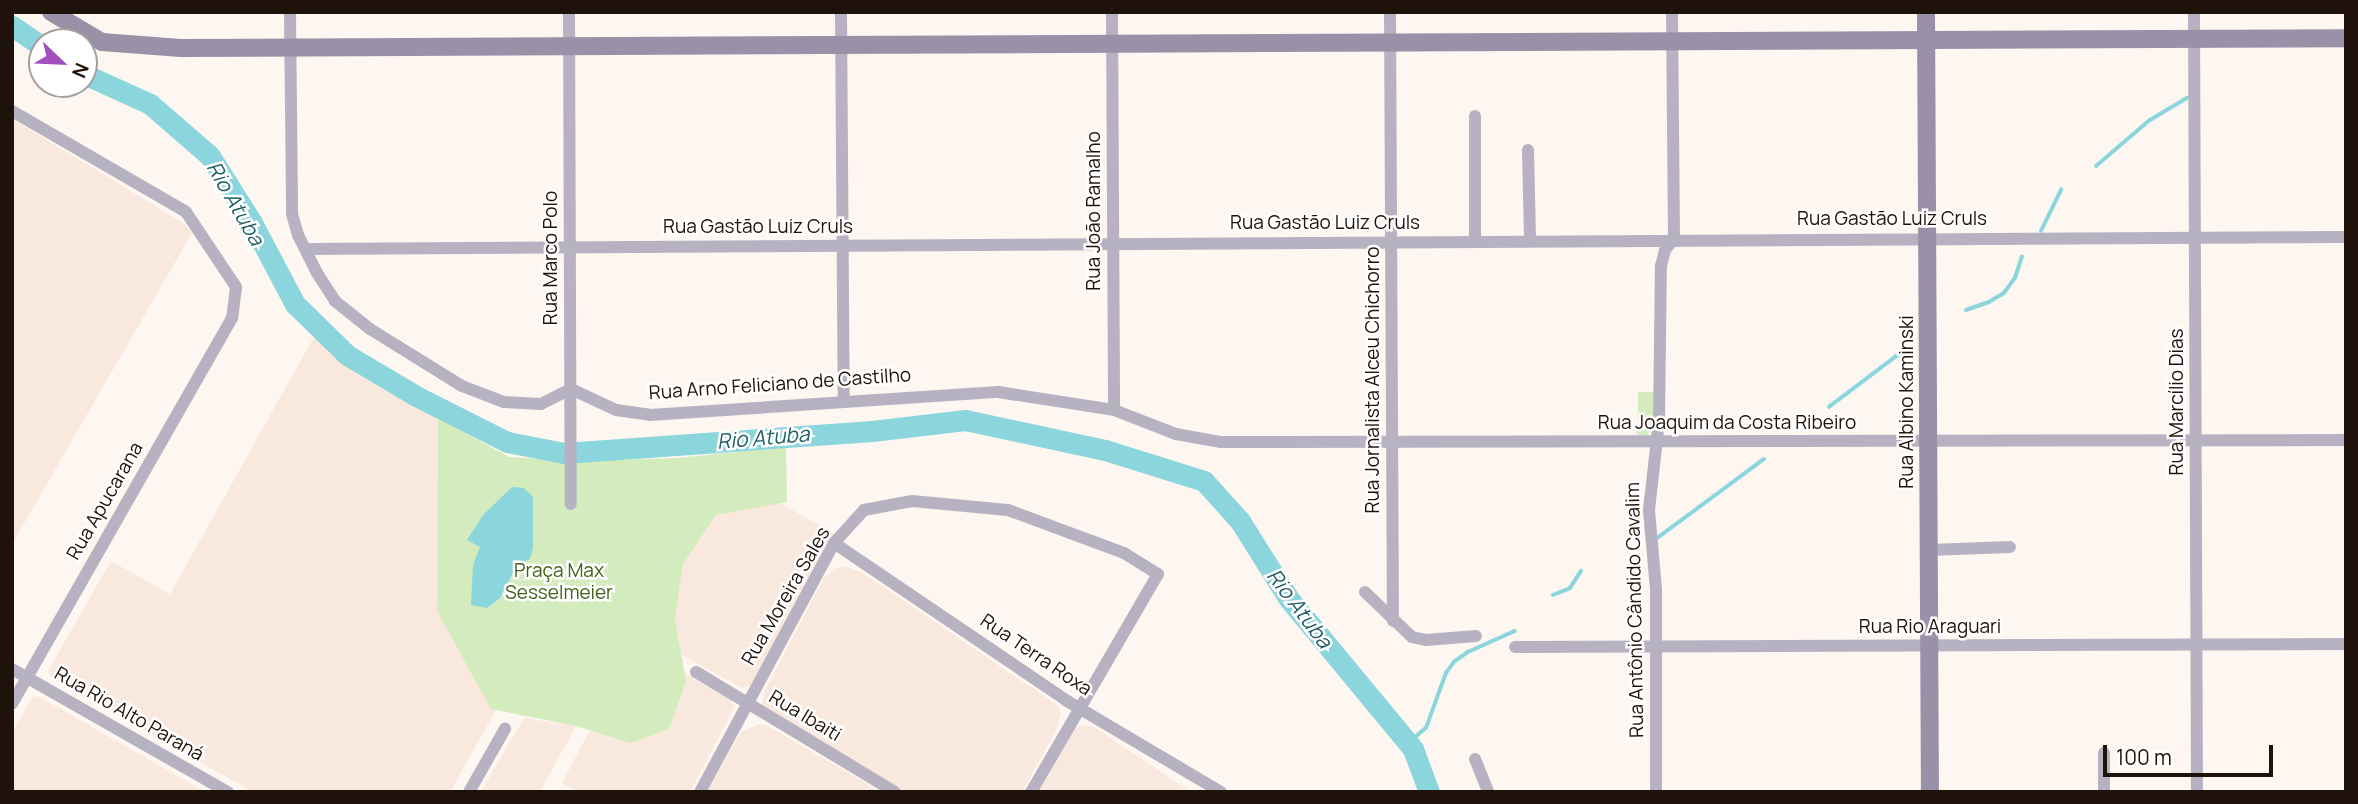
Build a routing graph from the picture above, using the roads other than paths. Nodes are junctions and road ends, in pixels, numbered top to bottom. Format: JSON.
{"nodes":[{"id":1,"x":51,"y":12,"type":"edge"},
{"id":2,"x":290,"y":12,"type":"edge"},
{"id":3,"x":569,"y":12,"type":"edge"},
{"id":4,"x":841,"y":12,"type":"edge"},
{"id":5,"x":1112,"y":12,"type":"edge"},
{"id":6,"x":1390,"y":12,"type":"edge"},
{"id":7,"x":1672,"y":12,"type":"edge"},
{"id":8,"x":1926,"y":12,"type":"edge"},
{"id":9,"x":2194,"y":12,"type":"edge"},
{"id":10,"x":2346,"y":38,"type":"edge"},
{"id":11,"x":2194,"y":39,"type":"junction"},
{"id":12,"x":1926,"y":40,"type":"junction"},
{"id":13,"x":1673,"y":41,"type":"junction"},
{"id":14,"x":1390,"y":42,"type":"junction"},
{"id":15,"x":1112,"y":44,"type":"junction"},
{"id":16,"x":841,"y":45,"type":"junction"},
{"id":17,"x":569,"y":46,"type":"junction"},
{"id":18,"x":290,"y":48,"type":"junction"},
{"id":19,"x":12,"y":111,"type":"edge"},
{"id":20,"x":1475,"y":116,"type":"dead end"},
{"id":21,"x":1528,"y":150,"type":"dead end"},
{"id":22,"x":2346,"y":237,"type":"edge"},
{"id":23,"x":2195,"y":238,"type":"junction"},
{"id":24,"x":1674,"y":239,"type":"junction"},
{"id":25,"x":1927,"y":239,"type":"junction"},
{"id":26,"x":1530,"y":240,"type":"junction"},
{"id":27,"x":1391,"y":241,"type":"junction"},
{"id":28,"x":1475,"y":241,"type":"junction"},
{"id":29,"x":1113,"y":243,"type":"junction"},
{"id":30,"x":843,"y":245,"type":"junction"},
{"id":31,"x":570,"y":247,"type":"junction"},
{"id":32,"x":305,"y":250,"type":"junction"},
{"id":33,"x":571,"y":389,"type":"junction"},
{"id":34,"x":844,"y":401,"type":"junction"},
{"id":35,"x":1114,"y":410,"type":"junction"},
{"id":36,"x":2196,"y":440,"type":"junction"},
{"id":37,"x":2346,"y":440,"type":"edge"},
{"id":38,"x":1928,"y":441,"type":"junction"},
{"id":39,"x":1392,"y":442,"type":"junction"},
{"id":40,"x":1657,"y":443,"type":"junction"},
{"id":41,"x":571,"y":504,"type":"dead end"},
{"id":42,"x":834,"y":543,"type":"junction"},
{"id":43,"x":2010,"y":547,"type":"dead end"},
{"id":44,"x":1929,"y":550,"type":"junction"},
{"id":45,"x":1365,"y":592,"type":"dead end"},
{"id":46,"x":1393,"y":621,"type":"junction"},
{"id":47,"x":1476,"y":636,"type":"dead end"},
{"id":48,"x":2346,"y":644,"type":"edge"},
{"id":49,"x":2197,"y":645,"type":"junction"},
{"id":50,"x":1929,"y":646,"type":"junction"},
{"id":51,"x":1515,"y":647,"type":"dead end"},
{"id":52,"x":1656,"y":647,"type":"junction"},
{"id":53,"x":12,"y":669,"type":"edge"},
{"id":54,"x":696,"y":672,"type":"dead end"},
{"id":55,"x":27,"y":678,"type":"junction"},
{"id":56,"x":12,"y":704,"type":"edge"},
{"id":57,"x":747,"y":704,"type":"junction"},
{"id":58,"x":1080,"y":709,"type":"junction"},
{"id":59,"x":505,"y":729,"type":"dead end"},
{"id":60,"x":2104,"y":753,"type":"dead end"},
{"id":61,"x":1475,"y":759,"type":"dead end"},
{"id":62,"x":228,"y":792,"type":"edge"},
{"id":63,"x":469,"y":792,"type":"edge"},
{"id":64,"x":701,"y":792,"type":"edge"},
{"id":65,"x":895,"y":792,"type":"edge"},
{"id":66,"x":1031,"y":792,"type":"edge"},
{"id":67,"x":1221,"y":792,"type":"edge"},
{"id":68,"x":1488,"y":792,"type":"edge"},
{"id":69,"x":1656,"y":792,"type":"edge"},
{"id":70,"x":1930,"y":792,"type":"edge"},
{"id":71,"x":2104,"y":792,"type":"edge"},
{"id":72,"x":2197,"y":792,"type":"edge"}],
"edges":[{"from":1,"to":18,"type":"street"},
{"from":2,"to":18,"type":"street"},
{"from":3,"to":17,"type":"street","name":"Rua Marco Polo"},
{"from":4,"to":16,"type":"street"},
{"from":5,"to":15,"type":"street","name":"Rua João Ramalho"},
{"from":6,"to":14,"type":"street","name":"Rua Jornalista Alceu Chichorro"},
{"from":7,"to":13,"type":"street","name":"Rua Antônio Cândido Cavalim"},
{"from":8,"to":12,"type":"street","name":"Rua Albino Kaminski"},
{"from":9,"to":11,"type":"street","name":"Rua Marcílio Dias"},
{"from":10,"to":11,"type":"street"},
{"from":11,"to":12,"type":"street"},
{"from":11,"to":23,"type":"street","name":"Rua Marcílio Dias"},
{"from":12,"to":13,"type":"street"},
{"from":12,"to":25,"type":"street","name":"Rua Albino Kaminski"},
{"from":13,"to":14,"type":"street"},
{"from":13,"to":24,"type":"street","name":"Rua Antônio Cândido Cavalim"},
{"from":14,"to":15,"type":"street"},
{"from":14,"to":27,"type":"street","name":"Rua Jornalista Alceu Chichorro"},
{"from":15,"to":16,"type":"street"},
{"from":15,"to":29,"type":"street","name":"Rua João Ramalho"},
{"from":16,"to":17,"type":"street"},
{"from":16,"to":30,"type":"street"},
{"from":17,"to":18,"type":"street"},
{"from":17,"to":31,"type":"street","name":"Rua Marco Polo"},
{"from":18,"to":32,"type":"street"},
{"from":19,"to":55,"type":"street","name":"Rua Apucarana"},
{"from":20,"to":28,"type":"street"},
{"from":21,"to":26,"type":"street"},
{"from":22,"to":23,"type":"street","name":"Rua Gastão Luiz Cruls"},
{"from":23,"to":25,"type":"street","name":"Rua Gastão Luiz Cruls"},
{"from":23,"to":36,"type":"street","name":"Rua Marcílio Dias"},
{"from":24,"to":25,"type":"street","name":"Rua Gastão Luiz Cruls"},
{"from":24,"to":26,"type":"street","name":"Rua Gastão Luiz Cruls"},
{"from":24,"to":40,"type":"street","name":"Rua Antônio Cândido Cavalim"},
{"from":25,"to":38,"type":"street","name":"Rua Albino Kaminski"},
{"from":26,"to":28,"type":"street","name":"Rua Gastão Luiz Cruls"},
{"from":27,"to":28,"type":"street","name":"Rua Gastão Luiz Cruls"},
{"from":27,"to":29,"type":"street","name":"Rua Gastão Luiz Cruls"},
{"from":27,"to":39,"type":"street","name":"Rua Jornalista Alceu Chichorro"},
{"from":29,"to":30,"type":"street","name":"Rua Gastão Luiz Cruls"},
{"from":29,"to":35,"type":"street","name":"Rua João Ramalho"},
{"from":30,"to":31,"type":"street","name":"Rua Gastão Luiz Cruls"},
{"from":30,"to":34,"type":"street"},
{"from":31,"to":32,"type":"street","name":"Rua Gastão Luiz Cruls"},
{"from":31,"to":33,"type":"street","name":"Rua Marco Polo"},
{"from":32,"to":33,"type":"street"},
{"from":33,"to":34,"type":"street","name":"Rua Arno Feliciano de Castilho"},
{"from":33,"to":41,"type":"street","name":"Rua Marco Polo"},
{"from":34,"to":35,"type":"street","name":"Rua Arno Feliciano de Castilho"},
{"from":35,"to":39,"type":"street","name":"Rua Joaquim da Costa Ribeiro"},
{"from":36,"to":37,"type":"street","name":"Rua Joaquim da Costa Ribeiro"},
{"from":36,"to":38,"type":"street","name":"Rua Joaquim da Costa Ribeiro"},
{"from":36,"to":49,"type":"street","name":"Rua Marcílio Dias"},
{"from":38,"to":40,"type":"street","name":"Rua Joaquim da Costa Ribeiro"},
{"from":38,"to":44,"type":"street","name":"Rua Albino Kaminski"},
{"from":39,"to":40,"type":"street","name":"Rua Joaquim da Costa Ribeiro"},
{"from":39,"to":46,"type":"street","name":"Rua Jornalista Alceu Chichorro"},
{"from":40,"to":52,"type":"street","name":"Rua Antônio Cândido Cavalim"},
{"from":42,"to":57,"type":"street","name":"Rua Moreira Sales"},
{"from":42,"to":58,"type":"street","name":"Rua Terra Roxa"},
{"from":42,"to":58,"type":"street","name":"Rua Moreira Sales"},
{"from":43,"to":44,"type":"street"},
{"from":44,"to":50,"type":"street","name":"Rua Albino Kaminski"},
{"from":45,"to":46,"type":"street"},
{"from":46,"to":47,"type":"street"},
{"from":48,"to":49,"type":"street","name":"Rua Rio Araguari"},
{"from":49,"to":50,"type":"street","name":"Rua Rio Araguari"},
{"from":49,"to":72,"type":"street","name":"Rua Marcílio Dias"},
{"from":50,"to":52,"type":"street","name":"Rua Rio Araguari"},
{"from":50,"to":70,"type":"street","name":"Rua Albino Kaminski"},
{"from":51,"to":52,"type":"street","name":"Rua Rio Araguari"},
{"from":52,"to":69,"type":"street","name":"Rua Antônio Cândido Cavalim"},
{"from":53,"to":55,"type":"street","name":"Rua Rio Alto Paraná"},
{"from":54,"to":57,"type":"street","name":"Rua Ibaiti"},
{"from":55,"to":56,"type":"street","name":"Rua Apucarana"},
{"from":55,"to":62,"type":"street","name":"Rua Rio Alto Paraná"},
{"from":57,"to":64,"type":"street","name":"Rua Moreira Sales"},
{"from":57,"to":65,"type":"street","name":"Rua Ibaiti"},
{"from":58,"to":66,"type":"street"},
{"from":58,"to":67,"type":"street","name":"Rua Terra Roxa"},
{"from":59,"to":63,"type":"street"},
{"from":60,"to":71,"type":"street"},
{"from":61,"to":68,"type":"street"}]}
